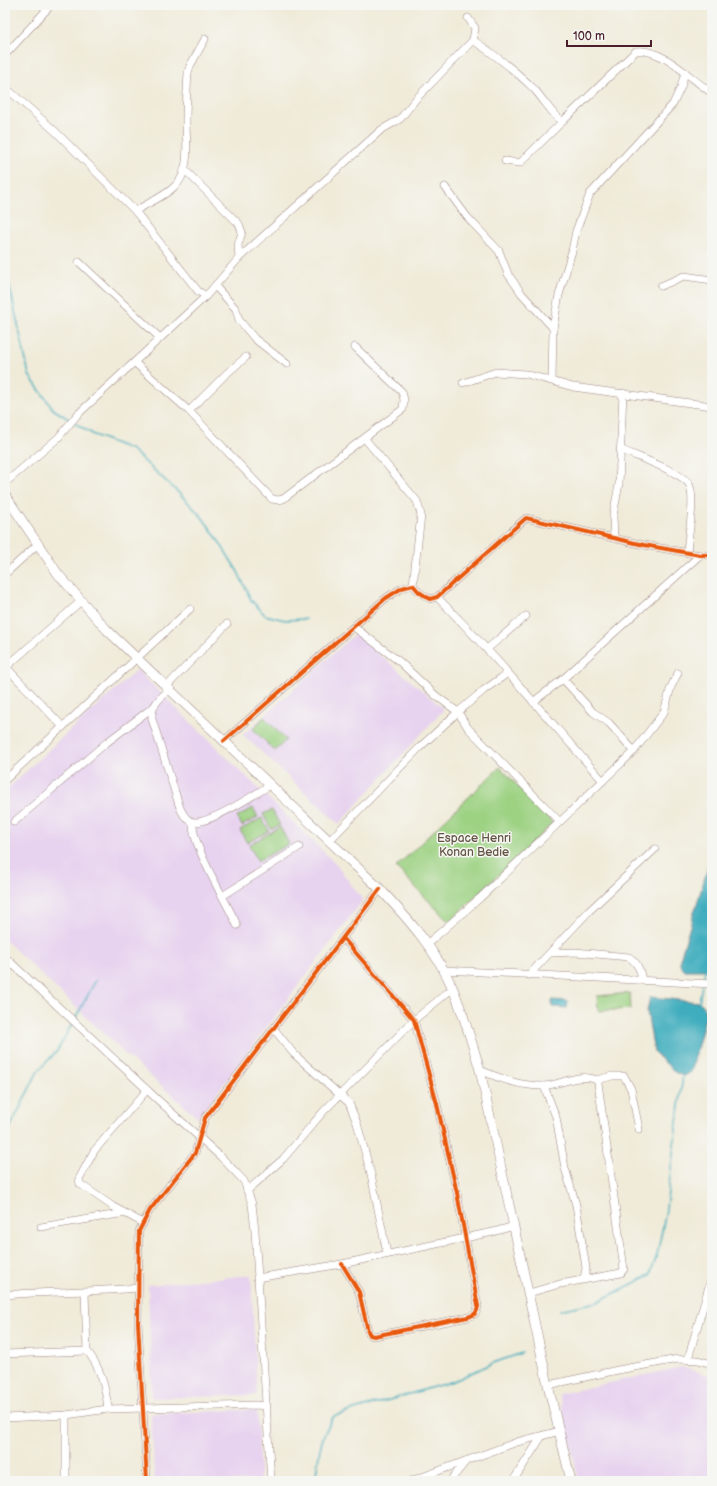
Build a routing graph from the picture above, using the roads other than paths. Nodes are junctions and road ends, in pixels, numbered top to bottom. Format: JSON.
{"nodes":[{"id":1,"x":51,"y":5,"type":"edge"},
{"id":2,"x":468,"y":18,"type":"dead end"},
{"id":3,"x":205,"y":39,"type":"dead end"},
{"id":4,"x":473,"y":40,"type":"junction"},
{"id":5,"x":5,"y":55,"type":"edge"},
{"id":6,"x":685,"y":72,"type":"junction"},
{"id":7,"x":5,"y":87,"type":"edge"},
{"id":8,"x":712,"y":93,"type":"edge"},
{"id":9,"x":562,"y":122,"type":"junction"},
{"id":10,"x":505,"y":162,"type":"dead end"},
{"id":11,"x":184,"y":169,"type":"junction"},
{"id":12,"x":445,"y":187,"type":"dead end"},
{"id":13,"x":135,"y":211,"type":"junction"},
{"id":14,"x":239,"y":258,"type":"junction"},
{"id":15,"x":79,"y":262,"type":"dead end"},
{"id":16,"x":712,"y":280,"type":"edge"},
{"id":17,"x":215,"y":286,"type":"junction"},
{"id":18,"x":661,"y":286,"type":"dead end"},
{"id":19,"x":206,"y":296,"type":"junction"},
{"id":20,"x":553,"y":328,"type":"junction"},
{"id":21,"x":160,"y":338,"type":"junction"},
{"id":22,"x":354,"y":347,"type":"dead end"},
{"id":23,"x":246,"y":357,"type":"dead end"},
{"id":24,"x":135,"y":363,"type":"junction"},
{"id":25,"x":287,"y":364,"type":"dead end"},
{"id":26,"x":552,"y":380,"type":"junction"},
{"id":27,"x":463,"y":383,"type":"dead end"},
{"id":28,"x":623,"y":393,"type":"junction"},
{"id":29,"x":712,"y":406,"type":"edge"},
{"id":30,"x":189,"y":411,"type":"junction"},
{"id":31,"x":365,"y":439,"type":"junction"},
{"id":32,"x":620,"y":449,"type":"junction"},
{"id":33,"x":5,"y":483,"type":"edge"},
{"id":34,"x":5,"y":495,"type":"edge"},
{"id":35,"x":614,"y":538,"type":"junction"},
{"id":36,"x":38,"y":544,"type":"junction"},
{"id":37,"x":687,"y":552,"type":"junction"},
{"id":38,"x":712,"y":553,"type":"edge"},
{"id":39,"x":700,"y":556,"type":"junction"},
{"id":40,"x":5,"y":574,"type":"edge"},
{"id":41,"x":413,"y":586,"type":"junction"},
{"id":42,"x":437,"y":596,"type":"junction"},
{"id":43,"x":81,"y":601,"type":"junction"},
{"id":44,"x":190,"y":609,"type":"dead end"},
{"id":45,"x":526,"y":616,"type":"dead end"},
{"id":46,"x":227,"y":624,"type":"dead end"},
{"id":47,"x":354,"y":627,"type":"junction"},
{"id":48,"x":487,"y":649,"type":"junction"},
{"id":49,"x":137,"y":660,"type":"junction"},
{"id":50,"x":5,"y":667,"type":"edge"},
{"id":51,"x":508,"y":673,"type":"junction"},
{"id":52,"x":678,"y":673,"type":"dead end"},
{"id":53,"x":563,"y":679,"type":"junction"},
{"id":54,"x":167,"y":688,"type":"junction"},
{"id":55,"x":533,"y":702,"type":"junction"},
{"id":56,"x":152,"y":708,"type":"junction"},
{"id":57,"x":458,"y":712,"type":"junction"},
{"id":58,"x":63,"y":727,"type":"junction"},
{"id":59,"x":224,"y":741,"type":"junction"},
{"id":60,"x":634,"y":751,"type":"junction"},
{"id":61,"x":5,"y":780,"type":"edge"},
{"id":62,"x":603,"y":780,"type":"junction"},
{"id":63,"x":270,"y":785,"type":"junction"},
{"id":64,"x":559,"y":821,"type":"junction"},
{"id":65,"x":14,"y":822,"type":"dead end"},
{"id":66,"x":193,"y":823,"type":"junction"},
{"id":67,"x":330,"y":840,"type":"junction"},
{"id":68,"x":299,"y":847,"type":"dead end"},
{"id":69,"x":655,"y":849,"type":"dead end"},
{"id":70,"x":380,"y":890,"type":"junction"},
{"id":71,"x":224,"y":895,"type":"junction"},
{"id":72,"x":237,"y":925,"type":"dead end"},
{"id":73,"x":344,"y":938,"type":"junction"},
{"id":74,"x":427,"y":944,"type":"junction"},
{"id":75,"x":551,"y":952,"type":"junction"},
{"id":76,"x":5,"y":957,"type":"edge"},
{"id":77,"x":12,"y":964,"type":"junction"},
{"id":78,"x":444,"y":970,"type":"junction"},
{"id":79,"x":5,"y":972,"type":"edge"},
{"id":80,"x":529,"y":975,"type":"junction"},
{"id":81,"x":642,"y":980,"type":"junction"},
{"id":82,"x":712,"y":984,"type":"edge"},
{"id":83,"x":453,"y":988,"type":"junction"},
{"id":84,"x":414,"y":1020,"type":"junction"},
{"id":85,"x":274,"y":1029,"type":"junction"},
{"id":86,"x":480,"y":1070,"type":"junction"},
{"id":87,"x":597,"y":1080,"type":"junction"},
{"id":88,"x":544,"y":1086,"type":"junction"},
{"id":89,"x":147,"y":1090,"type":"junction"},
{"id":90,"x":340,"y":1096,"type":"junction"},
{"id":91,"x":639,"y":1128,"type":"dead end"},
{"id":92,"x":200,"y":1139,"type":"junction"},
{"id":93,"x":247,"y":1190,"type":"junction"},
{"id":94,"x":125,"y":1213,"type":"junction"},
{"id":95,"x":143,"y":1223,"type":"junction"},
{"id":96,"x":514,"y":1226,"type":"junction"},
{"id":97,"x":41,"y":1227,"type":"dead end"},
{"id":98,"x":465,"y":1238,"type":"junction"},
{"id":99,"x":387,"y":1254,"type":"junction"},
{"id":100,"x":342,"y":1264,"type":"junction"},
{"id":101,"x":712,"y":1276,"type":"edge"},
{"id":102,"x":257,"y":1278,"type":"junction"},
{"id":103,"x":584,"y":1280,"type":"junction"},
{"id":104,"x":137,"y":1288,"type":"junction"},
{"id":105,"x":85,"y":1292,"type":"junction"},
{"id":106,"x":529,"y":1293,"type":"junction"},
{"id":107,"x":5,"y":1295,"type":"edge"},
{"id":108,"x":87,"y":1352,"type":"junction"},
{"id":109,"x":5,"y":1354,"type":"edge"},
{"id":110,"x":688,"y":1359,"type":"junction"},
{"id":111,"x":712,"y":1364,"type":"edge"},
{"id":112,"x":548,"y":1385,"type":"junction"},
{"id":113,"x":267,"y":1406,"type":"junction"},
{"id":114,"x":142,"y":1408,"type":"junction"},
{"id":115,"x":108,"y":1409,"type":"junction"},
{"id":116,"x":66,"y":1415,"type":"junction"},
{"id":117,"x":5,"y":1418,"type":"edge"},
{"id":118,"x":560,"y":1431,"type":"junction"},
{"id":119,"x":542,"y":1436,"type":"junction"},
{"id":120,"x":467,"y":1460,"type":"junction"},
{"id":121,"x":66,"y":1481,"type":"edge"},
{"id":122,"x":147,"y":1481,"type":"edge"},
{"id":123,"x":271,"y":1481,"type":"edge"},
{"id":124,"x":410,"y":1481,"type":"edge"},
{"id":125,"x":450,"y":1481,"type":"edge"},
{"id":126,"x":513,"y":1481,"type":"edge"},
{"id":127,"x":571,"y":1481,"type":"edge"}],
"edges":[{"from":1,"to":5,"type":"street"},
{"from":2,"to":4,"type":"street"},
{"from":3,"to":11,"type":"street"},
{"from":4,"to":9,"type":"street"},
{"from":4,"to":14,"type":"street"},
{"from":6,"to":8,"type":"street"},
{"from":6,"to":9,"type":"street"},
{"from":6,"to":20,"type":"street"},
{"from":7,"to":13,"type":"street"},
{"from":9,"to":10,"type":"street"},
{"from":11,"to":13,"type":"street"},
{"from":11,"to":14,"type":"street"},
{"from":12,"to":20,"type":"street"},
{"from":13,"to":19,"type":"street"},
{"from":14,"to":17,"type":"street"},
{"from":15,"to":21,"type":"street"},
{"from":16,"to":18,"type":"street"},
{"from":17,"to":19,"type":"street"},
{"from":17,"to":25,"type":"street"},
{"from":19,"to":21,"type":"street"},
{"from":20,"to":26,"type":"street"},
{"from":21,"to":24,"type":"street"},
{"from":22,"to":31,"type":"street"},
{"from":23,"to":30,"type":"street"},
{"from":24,"to":30,"type":"street"},
{"from":24,"to":33,"type":"street"},
{"from":26,"to":27,"type":"street"},
{"from":26,"to":28,"type":"street"},
{"from":28,"to":29,"type":"street"},
{"from":28,"to":32,"type":"street"},
{"from":30,"to":31,"type":"street"},
{"from":31,"to":41,"type":"street"},
{"from":32,"to":35,"type":"street"},
{"from":32,"to":37,"type":"street"},
{"from":34,"to":36,"type":"main road"},
{"from":35,"to":37,"type":"street"},
{"from":35,"to":42,"type":"street"},
{"from":36,"to":40,"type":"street"},
{"from":36,"to":43,"type":"main road"},
{"from":37,"to":39,"type":"street"},
{"from":38,"to":39,"type":"street"},
{"from":39,"to":53,"type":"street"},
{"from":41,"to":42,"type":"street"},
{"from":41,"to":47,"type":"street"},
{"from":42,"to":48,"type":"street"},
{"from":43,"to":49,"type":"main road"},
{"from":43,"to":50,"type":"street"},
{"from":44,"to":49,"type":"street"},
{"from":45,"to":48,"type":"street"},
{"from":46,"to":54,"type":"street"},
{"from":47,"to":57,"type":"street"},
{"from":47,"to":59,"type":"street"},
{"from":48,"to":51,"type":"street"},
{"from":49,"to":54,"type":"main road"},
{"from":49,"to":58,"type":"street"},
{"from":50,"to":58,"type":"street"},
{"from":51,"to":55,"type":"street"},
{"from":51,"to":57,"type":"street"},
{"from":52,"to":60,"type":"street"},
{"from":53,"to":55,"type":"street"},
{"from":53,"to":60,"type":"street"},
{"from":54,"to":56,"type":"street"},
{"from":54,"to":59,"type":"main road"},
{"from":55,"to":62,"type":"street"},
{"from":56,"to":65,"type":"street"},
{"from":56,"to":66,"type":"street"},
{"from":57,"to":64,"type":"street"},
{"from":57,"to":67,"type":"street"},
{"from":58,"to":61,"type":"street"},
{"from":59,"to":63,"type":"main road"},
{"from":60,"to":62,"type":"street"},
{"from":62,"to":64,"type":"street"},
{"from":63,"to":66,"type":"street"},
{"from":63,"to":67,"type":"main road"},
{"from":64,"to":74,"type":"street"},
{"from":66,"to":71,"type":"street"},
{"from":67,"to":70,"type":"main road"},
{"from":68,"to":71,"type":"street"},
{"from":69,"to":75,"type":"street"},
{"from":70,"to":73,"type":"street"},
{"from":70,"to":74,"type":"main road"},
{"from":71,"to":72,"type":"street"},
{"from":73,"to":84,"type":"street"},
{"from":73,"to":85,"type":"street"},
{"from":74,"to":78,"type":"main road"},
{"from":75,"to":80,"type":"street"},
{"from":75,"to":81,"type":"street"},
{"from":76,"to":77,"type":"street"},
{"from":77,"to":79,"type":"street"},
{"from":77,"to":89,"type":"street"},
{"from":78,"to":80,"type":"street"},
{"from":78,"to":83,"type":"main road"},
{"from":80,"to":81,"type":"street"},
{"from":81,"to":82,"type":"street"},
{"from":83,"to":84,"type":"street"},
{"from":83,"to":86,"type":"main road"},
{"from":84,"to":90,"type":"street"},
{"from":84,"to":98,"type":"street"},
{"from":85,"to":90,"type":"street"},
{"from":85,"to":92,"type":"street"},
{"from":86,"to":88,"type":"street"},
{"from":86,"to":96,"type":"main road"},
{"from":87,"to":88,"type":"street"},
{"from":87,"to":91,"type":"street"},
{"from":87,"to":103,"type":"street"},
{"from":88,"to":103,"type":"street"},
{"from":89,"to":92,"type":"street"},
{"from":89,"to":94,"type":"street"},
{"from":90,"to":93,"type":"street"},
{"from":90,"to":99,"type":"street"},
{"from":92,"to":93,"type":"street"},
{"from":92,"to":95,"type":"street"},
{"from":93,"to":102,"type":"street"},
{"from":94,"to":95,"type":"street"},
{"from":94,"to":97,"type":"street"},
{"from":95,"to":104,"type":"street"},
{"from":96,"to":98,"type":"street"},
{"from":96,"to":106,"type":"main road"},
{"from":98,"to":99,"type":"street"},
{"from":98,"to":100,"type":"street"},
{"from":99,"to":100,"type":"street"},
{"from":100,"to":102,"type":"street"},
{"from":101,"to":110,"type":"street"},
{"from":102,"to":113,"type":"street"},
{"from":103,"to":106,"type":"street"},
{"from":104,"to":105,"type":"street"},
{"from":104,"to":114,"type":"street"},
{"from":105,"to":107,"type":"street"},
{"from":105,"to":108,"type":"street"},
{"from":106,"to":112,"type":"main road"},
{"from":108,"to":109,"type":"street"},
{"from":108,"to":115,"type":"street"},
{"from":110,"to":111,"type":"street"},
{"from":110,"to":112,"type":"street"},
{"from":112,"to":118,"type":"main road"},
{"from":113,"to":114,"type":"street"},
{"from":113,"to":123,"type":"street"},
{"from":114,"to":115,"type":"street"},
{"from":114,"to":122,"type":"street"},
{"from":115,"to":116,"type":"street"},
{"from":116,"to":117,"type":"street"},
{"from":116,"to":121,"type":"street"},
{"from":118,"to":119,"type":"street"},
{"from":118,"to":127,"type":"main road"},
{"from":119,"to":120,"type":"street"},
{"from":119,"to":126,"type":"street"},
{"from":120,"to":124,"type":"street"},
{"from":120,"to":125,"type":"street"}]}
